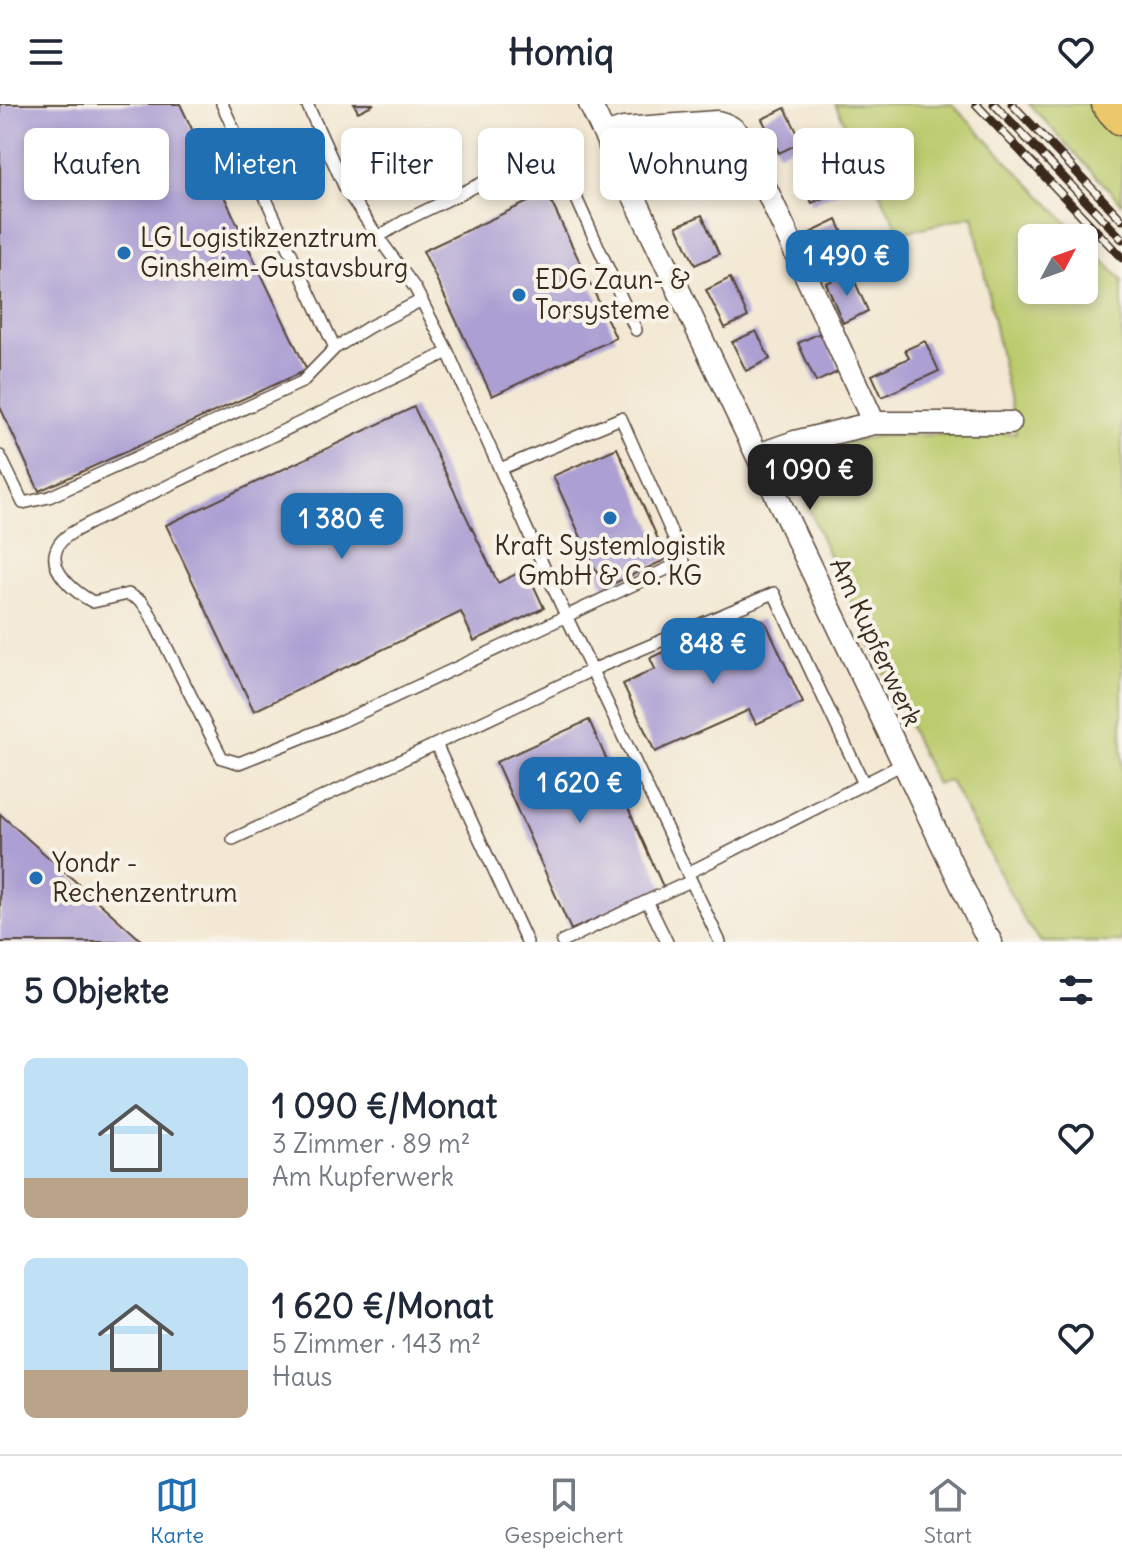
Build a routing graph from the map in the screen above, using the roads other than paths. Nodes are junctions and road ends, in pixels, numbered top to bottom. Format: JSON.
{"nodes":[{"id":1,"x":222,"y":104,"type":"edge"},
{"id":2,"x":307,"y":104,"type":"edge"},
{"id":3,"x":590,"y":104,"type":"edge"},
{"id":4,"x":1110,"y":104,"type":"edge"},
{"id":5,"x":1122,"y":117,"type":"edge"},
{"id":6,"x":602,"y":128,"type":"edge"},
{"id":7,"x":636,"y":128,"type":"edge"},
{"id":8,"x":733,"y":128,"type":"edge"},
{"id":9,"x":636,"y":200,"type":"edge"},
{"id":10,"x":771,"y":200,"type":"edge"},
{"id":11,"x":378,"y":237,"type":"junction"},
{"id":12,"x":422,"y":300,"type":"junction"},
{"id":13,"x":636,"y":330,"type":"dead end"},
{"id":14,"x":335,"y":348,"type":"junction"},
{"id":15,"x":448,"y":352,"type":"junction"},
{"id":16,"x":874,"y":423,"type":"junction"},
{"id":17,"x":1010,"y":423,"type":"dead end"},
{"id":18,"x":758,"y":455,"type":"junction"},
{"id":19,"x":0,"y":456,"type":"edge"},
{"id":20,"x":500,"y":469,"type":"junction"},
{"id":21,"x":567,"y":617,"type":"junction"},
{"id":22,"x":592,"y":670,"type":"junction"},
{"id":23,"x":436,"y":744,"type":"junction"},
{"id":24,"x":903,"y":764,"type":"junction"},
{"id":25,"x":864,"y":784,"type":"junction"},
{"id":26,"x":233,"y":839,"type":"dead end"},
{"id":27,"x":689,"y":877,"type":"junction"},
{"id":28,"x":647,"y":901,"type":"junction"},
{"id":29,"x":527,"y":942,"type":"edge"},
{"id":30,"x":562,"y":942,"type":"edge"},
{"id":31,"x":667,"y":942,"type":"edge"},
{"id":32,"x":720,"y":942,"type":"edge"},
{"id":33,"x":991,"y":942,"type":"edge"}],
"edges":[{"from":1,"to":14,"type":"lane"},
{"from":2,"to":11,"type":"lane"},
{"from":3,"to":6,"type":"street","name":"Am Kupferwerk"},
{"from":4,"to":5,"type":"main road"},
{"from":7,"to":8,"type":"street"},
{"from":9,"to":18,"type":"street","name":"Am Kupferwerk"},
{"from":10,"to":16,"type":"street"},
{"from":11,"to":12,"type":"lane"},
{"from":11,"to":13,"type":"lane"},
{"from":12,"to":14,"type":"lane"},
{"from":12,"to":15,"type":"lane"},
{"from":14,"to":19,"type":"lane"},
{"from":15,"to":20,"type":"lane"},
{"from":15,"to":21,"type":"lane"},
{"from":16,"to":17,"type":"street"},
{"from":16,"to":18,"type":"street"},
{"from":18,"to":24,"type":"street","name":"Am Kupferwerk"},
{"from":20,"to":21,"type":"lane"},
{"from":20,"to":21,"type":"lane"},
{"from":21,"to":22,"type":"lane"},
{"from":22,"to":23,"type":"lane"},
{"from":22,"to":25,"type":"lane"},
{"from":22,"to":27,"type":"lane"},
{"from":23,"to":26,"type":"lane"},
{"from":23,"to":29,"type":"lane"},
{"from":24,"to":25,"type":"lane"},
{"from":24,"to":33,"type":"street","name":"Am Kupferwerk"},
{"from":25,"to":27,"type":"lane"},
{"from":27,"to":28,"type":"lane"},
{"from":27,"to":32,"type":"lane"},
{"from":28,"to":30,"type":"lane"},
{"from":28,"to":31,"type":"lane"}]}
